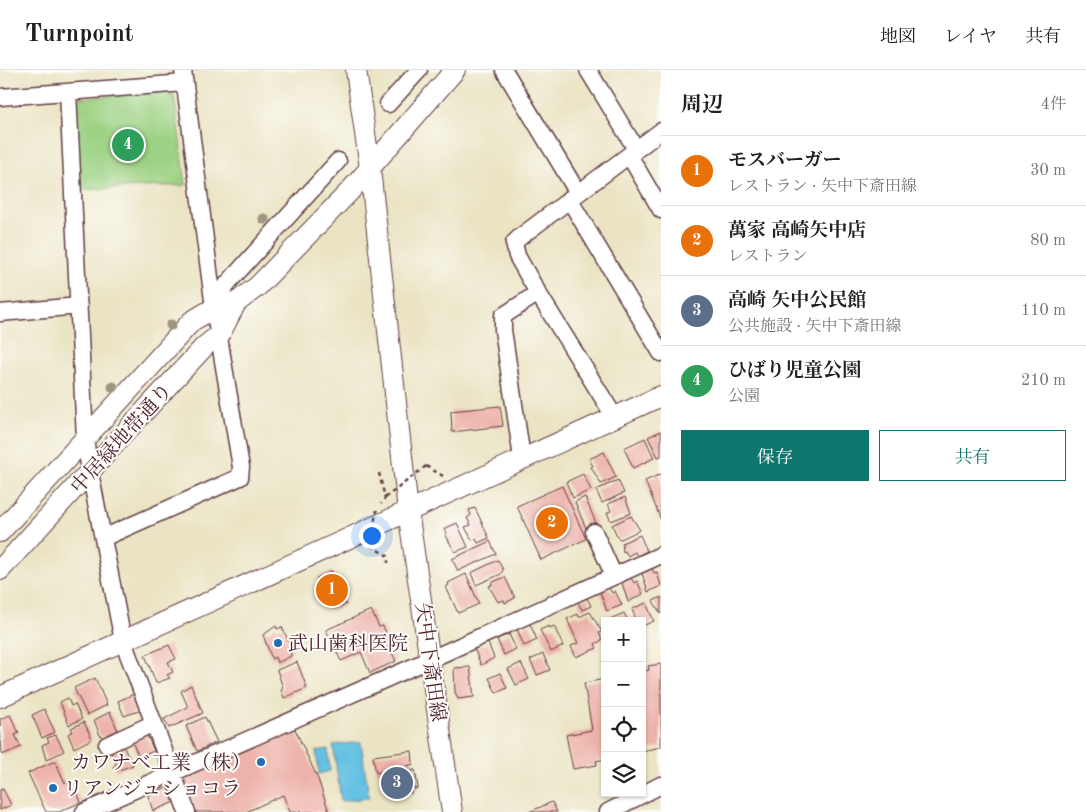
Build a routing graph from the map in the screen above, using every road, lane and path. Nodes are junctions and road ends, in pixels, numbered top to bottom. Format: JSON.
{"nodes":[{"id":1,"x":356,"y":70,"type":"edge"},
{"id":2,"x":419,"y":70,"type":"edge"},
{"id":3,"x":455,"y":70,"type":"edge"},
{"id":4,"x":504,"y":70,"type":"edge"},
{"id":5,"x":588,"y":70,"type":"edge"},
{"id":6,"x":184,"y":76,"type":"edge"},
{"id":7,"x":68,"y":92,"type":"junction"},
{"id":8,"x":0,"y":97,"type":"edge"},
{"id":9,"x":388,"y":104,"type":"dead end"},
{"id":10,"x":661,"y":131,"type":"edge"},
{"id":11,"x":633,"y":152,"type":"junction"},
{"id":12,"x":338,"y":161,"type":"dead end"},
{"id":13,"x":370,"y":168,"type":"junction"},
{"id":14,"x":574,"y":196,"type":"junction"},
{"id":15,"x":661,"y":210,"type":"edge"},
{"id":16,"x":538,"y":293,"type":"junction"},
{"id":17,"x":236,"y":302,"type":"junction"},
{"id":18,"x":79,"y":306,"type":"junction"},
{"id":19,"x":214,"y":308,"type":"junction"},
{"id":20,"x":0,"y":313,"type":"edge"},
{"id":21,"x":220,"y":334,"type":"junction"},
{"id":22,"x":661,"y":353,"type":"edge"},
{"id":23,"x":661,"y":396,"type":"edge"},
{"id":24,"x":614,"y":416,"type":"junction"},
{"id":25,"x":85,"y":438,"type":"junction"},
{"id":26,"x":522,"y":458,"type":"junction"},
{"id":27,"x":90,"y":472,"type":"junction"},
{"id":28,"x":379,"y":473,"type":"dead end"},
{"id":29,"x":445,"y":477,"type":"dead end"},
{"id":30,"x":377,"y":510,"type":"dead end"},
{"id":31,"x":408,"y":511,"type":"junction"},
{"id":32,"x":0,"y":532,"type":"edge"},
{"id":33,"x":594,"y":532,"type":"dead end"},
{"id":34,"x":103,"y":538,"type":"junction"},
{"id":35,"x":661,"y":555,"type":"edge"},
{"id":36,"x":388,"y":563,"type":"dead end"},
{"id":37,"x":0,"y":570,"type":"edge"},
{"id":38,"x":614,"y":576,"type":"junction"},
{"id":39,"x":123,"y":641,"type":"junction"},
{"id":40,"x":431,"y":660,"type":"junction"},
{"id":41,"x":0,"y":697,"type":"edge"},
{"id":42,"x":154,"y":723,"type":"junction"},
{"id":43,"x":107,"y":745,"type":"dead end"},
{"id":44,"x":172,"y":773,"type":"junction"},
{"id":45,"x":661,"y":785,"type":"edge"},
{"id":46,"x":84,"y":812,"type":"edge"},
{"id":47,"x":187,"y":812,"type":"edge"},
{"id":48,"x":452,"y":812,"type":"edge"},
{"id":49,"x":608,"y":812,"type":"edge"}],
"edges":[{"from":1,"to":13,"type":"street","name":"矢中下斎田線"},
{"from":2,"to":9,"type":"street"},
{"from":3,"to":13,"type":"street","name":"中居緑地帯通り"},
{"from":4,"to":14,"type":"street"},
{"from":5,"to":11,"type":"street"},
{"from":6,"to":7,"type":"street"},
{"from":6,"to":19,"type":"street"},
{"from":7,"to":8,"type":"street"},
{"from":7,"to":18,"type":"street"},
{"from":10,"to":11,"type":"street"},
{"from":11,"to":14,"type":"street"},
{"from":11,"to":15,"type":"street"},
{"from":12,"to":19,"type":"street"},
{"from":13,"to":17,"type":"street","name":"中居緑地帯通り"},
{"from":13,"to":31,"type":"street","name":"矢中下斎田線"},
{"from":14,"to":16,"type":"street"},
{"from":14,"to":22,"type":"street"},
{"from":16,"to":24,"type":"street"},
{"from":16,"to":26,"type":"street"},
{"from":17,"to":19,"type":"street","name":"中居緑地帯通り"},
{"from":17,"to":21,"type":"street","name":"中居緑地帯通り"},
{"from":18,"to":20,"type":"street"},
{"from":18,"to":25,"type":"street"},
{"from":19,"to":21,"type":"street"},
{"from":19,"to":25,"type":"street","name":"中居緑地帯通り"},
{"from":21,"to":27,"type":"street","name":"中居緑地帯通り"},
{"from":21,"to":34,"type":"street"},
{"from":23,"to":24,"type":"street"},
{"from":24,"to":26,"type":"street"},
{"from":25,"to":27,"type":"street"},
{"from":25,"to":32,"type":"street","name":"中居緑地帯通り"},
{"from":26,"to":31,"type":"street"},
{"from":27,"to":34,"type":"street"},
{"from":27,"to":37,"type":"street","name":"中居緑地帯通り"},
{"from":28,"to":29,"type":"path","bridge":true},
{"from":30,"to":36,"type":"path","bridge":true},
{"from":31,"to":39,"type":"street"},
{"from":31,"to":40,"type":"street","name":"矢中下斎田線"},
{"from":33,"to":38,"type":"street"},
{"from":34,"to":39,"type":"street"},
{"from":35,"to":38,"type":"street"},
{"from":38,"to":40,"type":"street"},
{"from":39,"to":41,"type":"street"},
{"from":39,"to":42,"type":"street"},
{"from":40,"to":44,"type":"street"},
{"from":40,"to":48,"type":"street","name":"矢中下斎田線"},
{"from":42,"to":43,"type":"street"},
{"from":42,"to":44,"type":"street"},
{"from":44,"to":46,"type":"street"},
{"from":44,"to":47,"type":"street"},
{"from":45,"to":49,"type":"street"}]}
